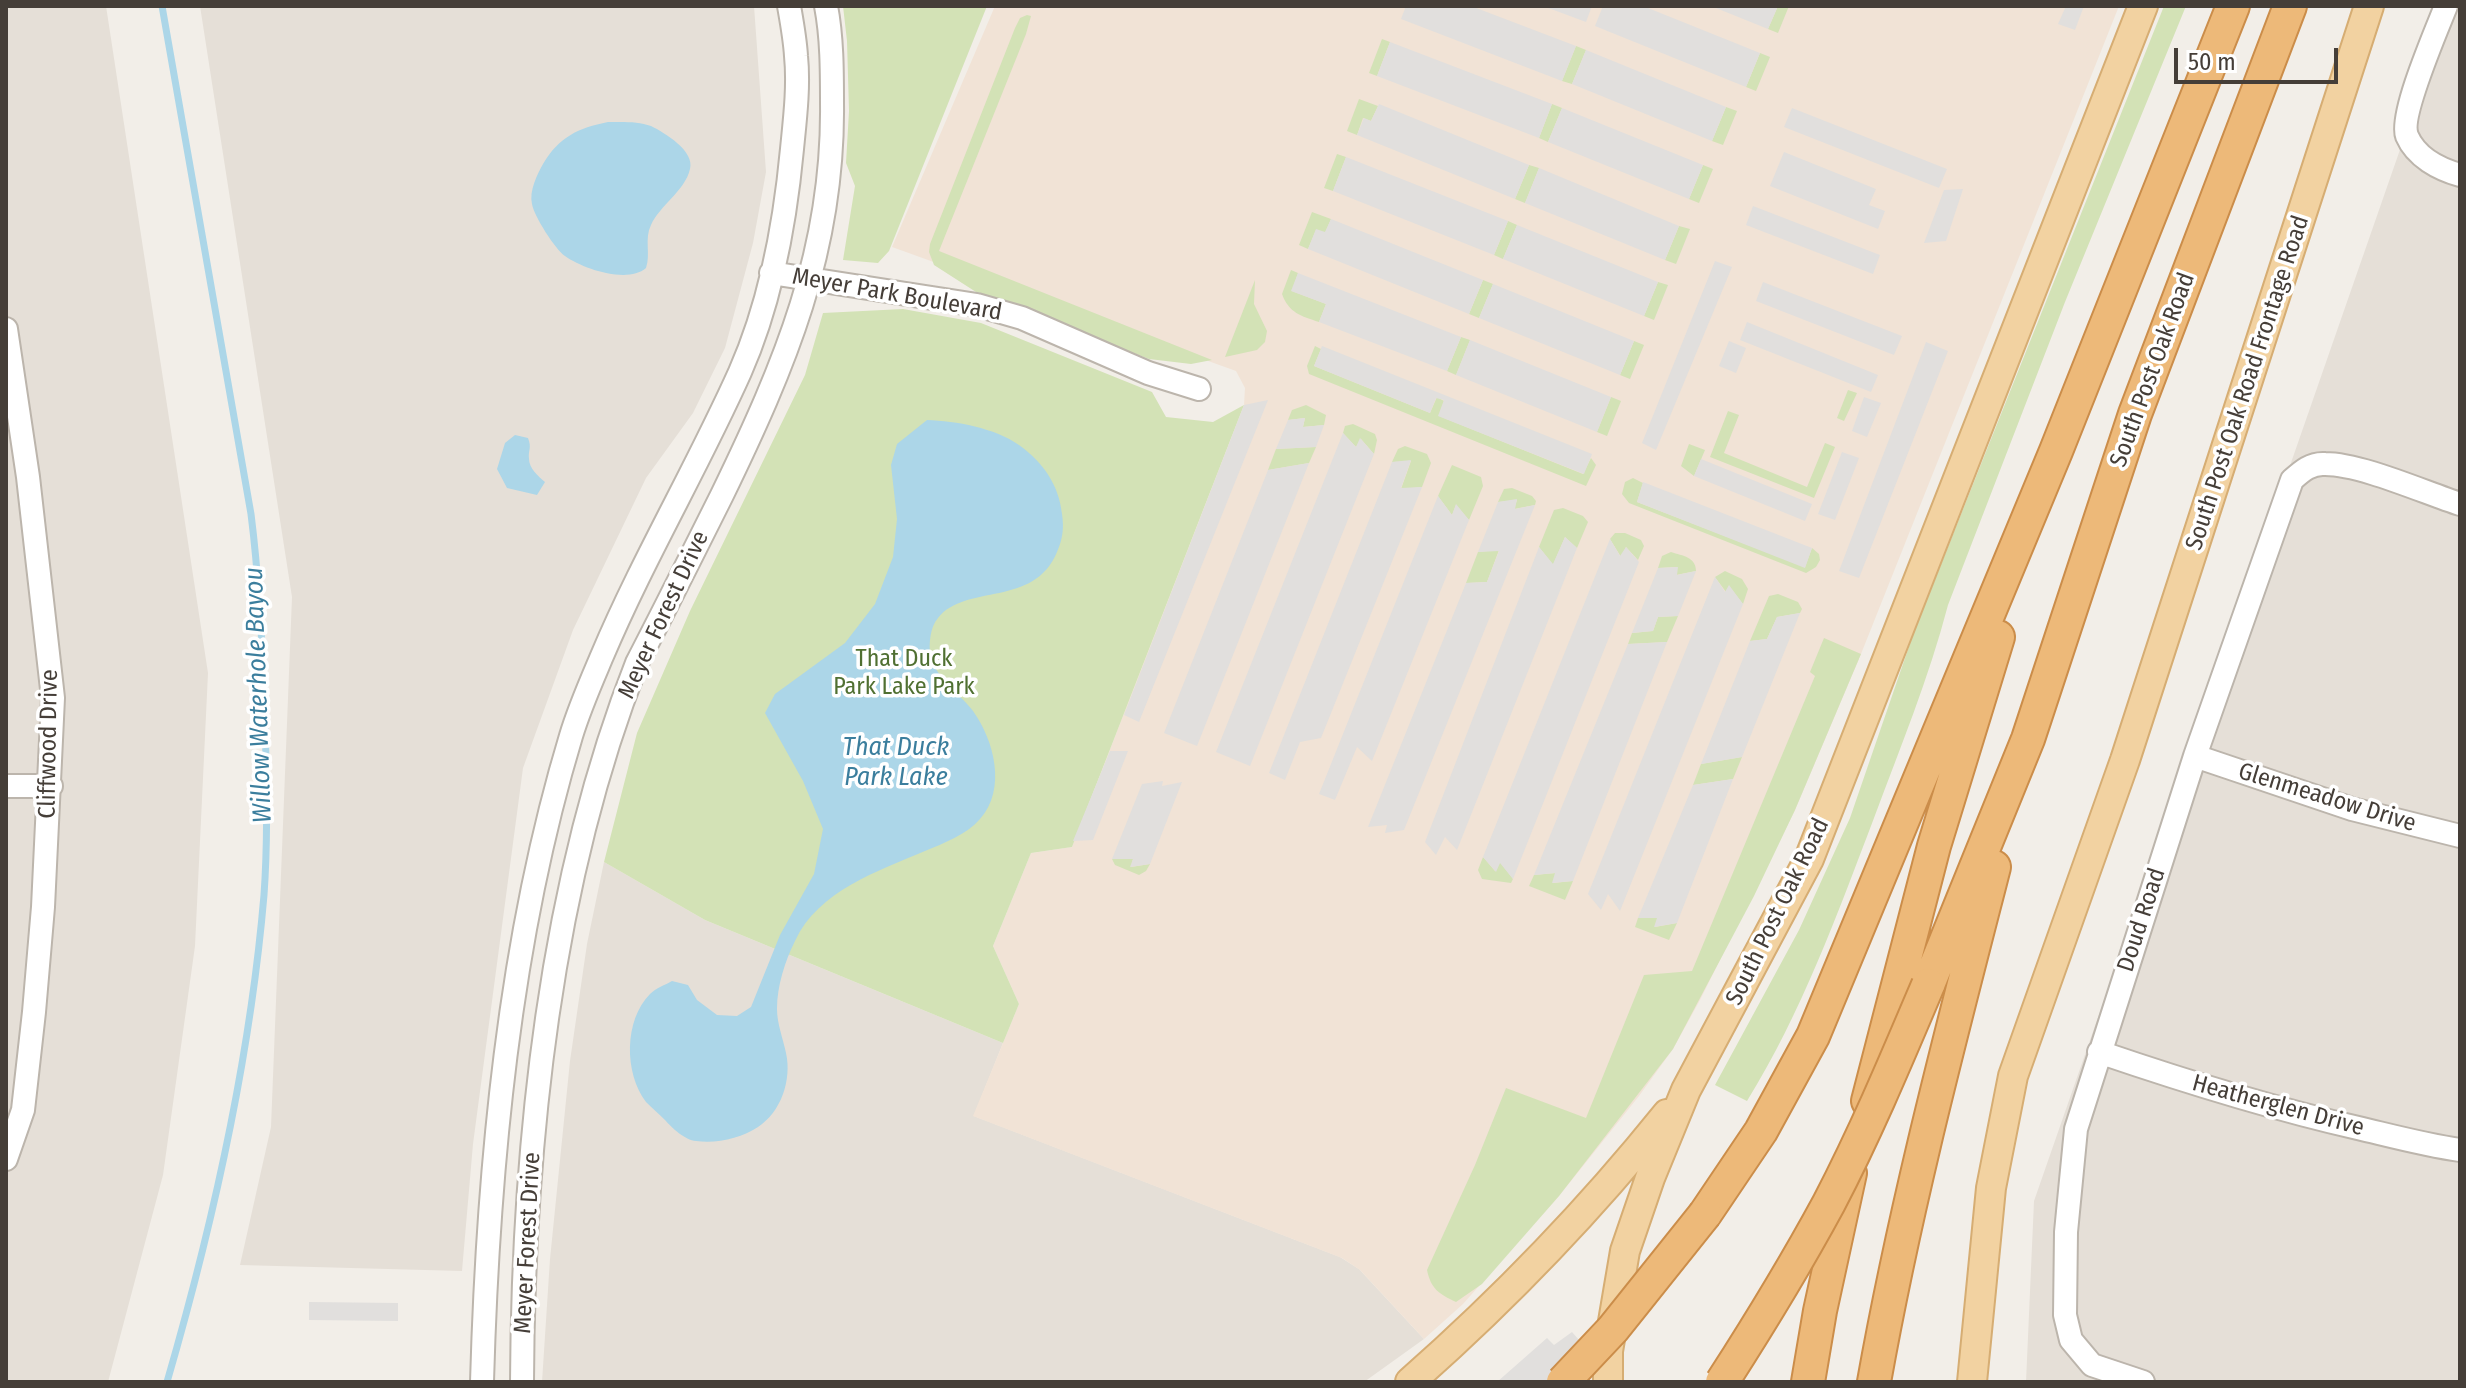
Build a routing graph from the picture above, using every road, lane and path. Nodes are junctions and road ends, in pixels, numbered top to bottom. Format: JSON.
{"nodes":[{"id":1,"x":789,"y":6,"type":"edge"},
{"id":2,"x":826,"y":6,"type":"edge"},
{"id":3,"x":2143,"y":6,"type":"edge"},
{"id":4,"x":2233,"y":6,"type":"edge"},
{"id":5,"x":2290,"y":6,"type":"edge"},
{"id":6,"x":2369,"y":6,"type":"edge"},
{"id":7,"x":2446,"y":6,"type":"edge"},
{"id":8,"x":2460,"y":175,"type":"edge"},
{"id":9,"x":771,"y":273,"type":"junction"},
{"id":10,"x":811,"y":281,"type":"junction"},
{"id":11,"x":6,"y":329,"type":"edge"},
{"id":12,"x":1199,"y":389,"type":"dead end"},
{"id":13,"x":2056,"y":451,"type":"junction"},
{"id":14,"x":696,"y":461,"type":"junction"},
{"id":15,"x":17,"y":478,"type":"edge"},
{"id":16,"x":730,"y":478,"type":"junction"},
{"id":17,"x":2460,"y":504,"type":"edge"},
{"id":18,"x":2028,"y":739,"type":"junction"},
{"id":19,"x":2195,"y":756,"type":"junction"},
{"id":20,"x":6,"y":786,"type":"edge"},
{"id":21,"x":51,"y":786,"type":"junction"},
{"id":22,"x":2460,"y":836,"type":"edge"},
{"id":23,"x":533,"y":895,"type":"junction"},
{"id":24,"x":569,"y":903,"type":"junction"},
{"id":25,"x":2099,"y":1052,"type":"junction"},
{"id":26,"x":1686,"y":1090,"type":"junction"},
{"id":27,"x":14,"y":1108,"type":"edge"},
{"id":28,"x":2460,"y":1150,"type":"edge"},
{"id":29,"x":6,"y":1159,"type":"edge"},
{"id":30,"x":485,"y":1294,"type":"junction"},
{"id":31,"x":522,"y":1301,"type":"junction"},
{"id":32,"x":482,"y":1382,"type":"edge"},
{"id":33,"x":522,"y":1382,"type":"edge"},
{"id":34,"x":1410,"y":1382,"type":"edge"},
{"id":35,"x":1563,"y":1382,"type":"edge"},
{"id":36,"x":1608,"y":1382,"type":"edge"},
{"id":37,"x":1722,"y":1382,"type":"edge"},
{"id":38,"x":1808,"y":1382,"type":"edge"},
{"id":39,"x":1874,"y":1382,"type":"edge"},
{"id":40,"x":1972,"y":1382,"type":"edge"},
{"id":41,"x":2143,"y":1382,"type":"edge"}],
"edges":[{"from":1,"to":9,"type":"street","name":"Meyer Forest Drive"},
{"from":2,"to":10,"type":"street","name":"Meyer Forest Drive"},
{"from":3,"to":26,"type":"main road","name":"South Post Oak Road"},
{"from":4,"to":13,"type":"highway"},
{"from":5,"to":18,"type":"highway","name":"South Post Oak Road"},
{"from":6,"to":40,"type":"main road","name":"South Post Oak Road Frontage Road"},
{"from":7,"to":8,"type":"street"},
{"from":9,"to":10,"type":"street","name":"Meyer Park Boulevard"},
{"from":9,"to":14,"type":"street","name":"Meyer Forest Drive"},
{"from":10,"to":12,"type":"street","name":"Meyer Park Boulevard"},
{"from":10,"to":16,"type":"street","name":"Meyer Forest Drive"},
{"from":11,"to":15,"type":"street","name":"Cliffwood Drive"},
{"from":13,"to":35,"type":"highway","bridge":true},
{"from":13,"to":38,"type":"highway"},
{"from":14,"to":16,"type":"street"},
{"from":14,"to":23,"type":"street","name":"Meyer Forest Drive"},
{"from":15,"to":21,"type":"street","name":"Cliffwood Drive"},
{"from":16,"to":24,"type":"street","name":"Meyer Forest Drive"},
{"from":17,"to":19,"type":"street","name":"Doud Road"},
{"from":18,"to":37,"type":"highway","bridge":true},
{"from":18,"to":39,"type":"highway"},
{"from":19,"to":22,"type":"street","name":"Glenmeadow Drive"},
{"from":19,"to":25,"type":"street","name":"Doud Road"},
{"from":20,"to":21,"type":"street"},
{"from":21,"to":27,"type":"street","name":"Cliffwood Drive"},
{"from":23,"to":24,"type":"street"},
{"from":23,"to":30,"type":"street","name":"Meyer Forest Drive"},
{"from":24,"to":31,"type":"street","name":"Meyer Forest Drive"},
{"from":25,"to":28,"type":"street","name":"Heatherglen Drive"},
{"from":25,"to":41,"type":"street","name":"Doud Road"},
{"from":26,"to":34,"type":"main road"},
{"from":26,"to":36,"type":"main road","name":"South Post Oak Road"},
{"from":27,"to":29,"type":"street","name":"Cliffwood Drive"},
{"from":30,"to":31,"type":"street"},
{"from":30,"to":32,"type":"street","name":"Meyer Forest Drive"},
{"from":31,"to":33,"type":"street","name":"Meyer Forest Drive"}]}
